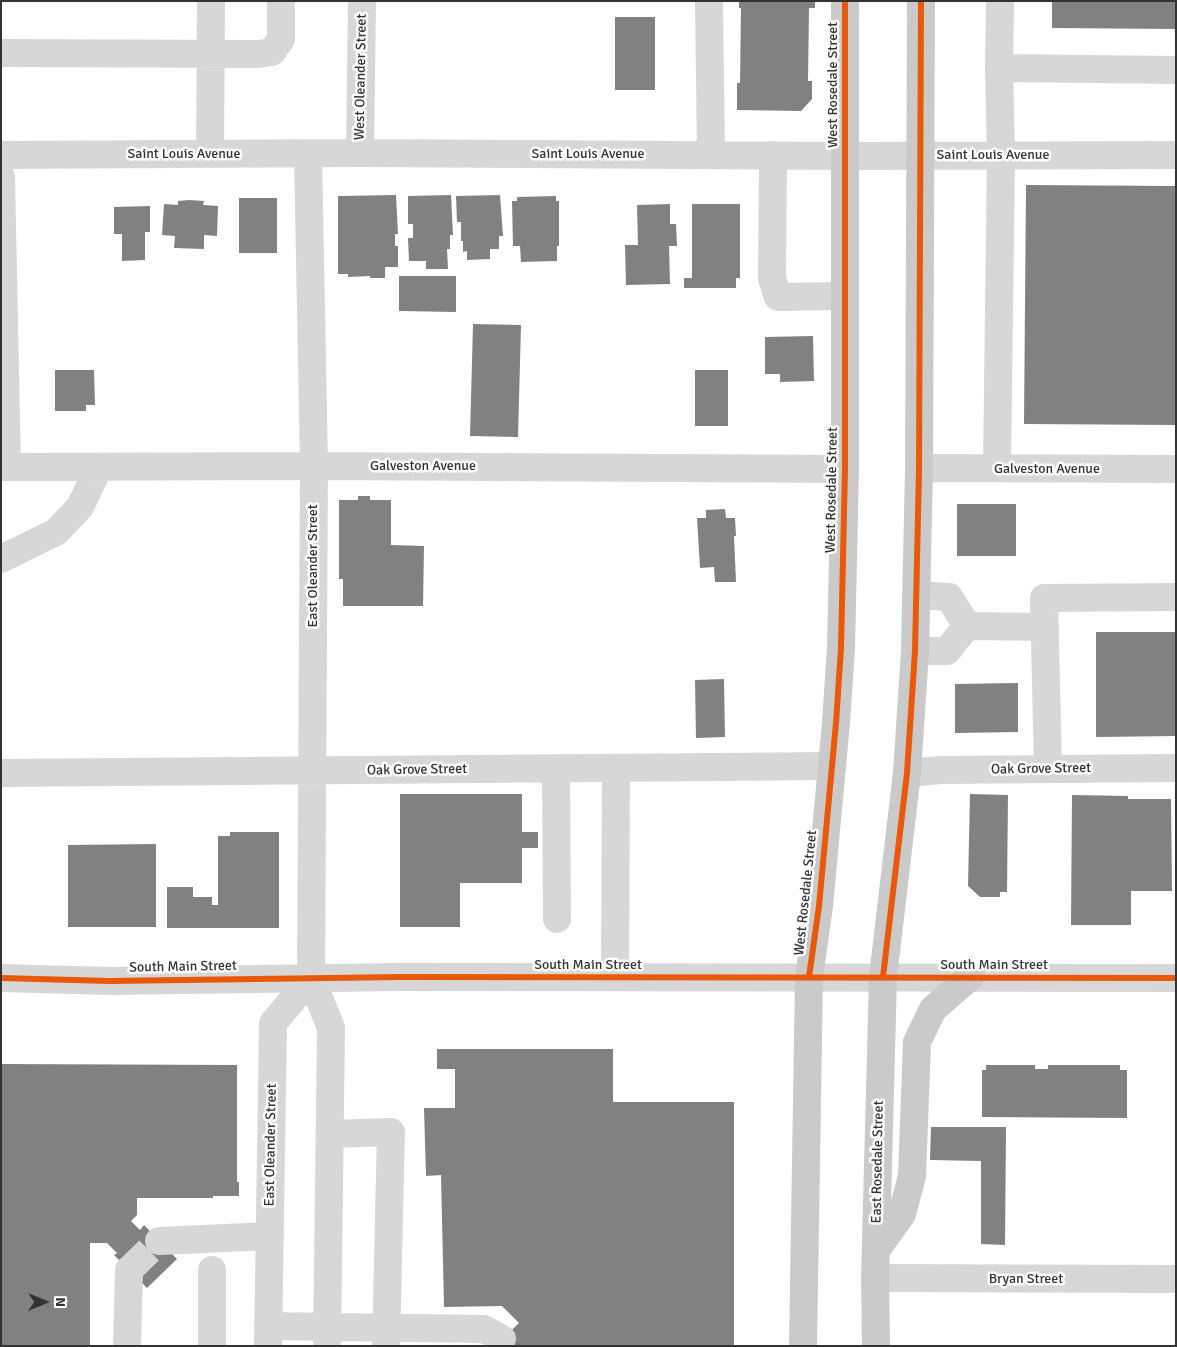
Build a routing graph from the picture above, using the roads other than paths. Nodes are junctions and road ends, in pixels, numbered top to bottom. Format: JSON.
{"nodes":[{"id":1,"x":211,"y":1,"type":"edge"},
{"id":2,"x":280,"y":1,"type":"edge"},
{"id":3,"x":362,"y":1,"type":"edge"},
{"id":4,"x":709,"y":1,"type":"edge"},
{"id":5,"x":845,"y":1,"type":"edge"},
{"id":6,"x":921,"y":1,"type":"edge"},
{"id":7,"x":1000,"y":1,"type":"edge"},
{"id":8,"x":1,"y":53,"type":"edge"},
{"id":9,"x":210,"y":54,"type":"junction"},
{"id":10,"x":999,"y":68,"type":"junction"},
{"id":11,"x":1176,"y":70,"type":"edge"},
{"id":12,"x":360,"y":153,"type":"junction"},
{"id":13,"x":210,"y":154,"type":"junction"},
{"id":14,"x":308,"y":154,"type":"junction"},
{"id":15,"x":1,"y":155,"type":"edge"},
{"id":16,"x":711,"y":155,"type":"junction"},
{"id":17,"x":773,"y":155,"type":"junction"},
{"id":18,"x":1001,"y":155,"type":"junction"},
{"id":19,"x":1176,"y":155,"type":"edge"},
{"id":20,"x":846,"y":156,"type":"junction"},
{"id":21,"x":920,"y":156,"type":"junction"},
{"id":22,"x":1,"y":177,"type":"edge"},
{"id":23,"x":2,"y":218,"type":"edge"},
{"id":24,"x":846,"y":296,"type":"junction"},
{"id":25,"x":3,"y":397,"type":"edge"},
{"id":26,"x":100,"y":466,"type":"junction"},
{"id":27,"x":314,"y":466,"type":"junction"},
{"id":28,"x":4,"y":467,"type":"edge"},
{"id":29,"x":997,"y":468,"type":"junction"},
{"id":30,"x":845,"y":469,"type":"junction"},
{"id":31,"x":1176,"y":469,"type":"edge"},
{"id":32,"x":919,"y":470,"type":"junction"},
{"id":33,"x":1,"y":559,"type":"edge"},
{"id":34,"x":916,"y":595,"type":"junction"},
{"id":35,"x":1176,"y":597,"type":"edge"},
{"id":36,"x":967,"y":626,"type":"junction"},
{"id":37,"x":1045,"y":627,"type":"junction"},
{"id":38,"x":915,"y":651,"type":"junction"},
{"id":39,"x":832,"y":766,"type":"junction"},
{"id":40,"x":616,"y":768,"type":"junction"},
{"id":41,"x":1176,"y":768,"type":"edge"},
{"id":42,"x":556,"y":769,"type":"junction"},
{"id":43,"x":1048,"y":769,"type":"junction"},
{"id":44,"x":312,"y":772,"type":"junction"},
{"id":45,"x":1,"y":773,"type":"edge"},
{"id":46,"x":907,"y":773,"type":"junction"},
{"id":47,"x":557,"y":919,"type":"dead end"},
{"id":48,"x":1,"y":978,"type":"edge"},
{"id":49,"x":310,"y":978,"type":"junction"},
{"id":50,"x":615,"y":978,"type":"junction"},
{"id":51,"x":809,"y":978,"type":"junction"},
{"id":52,"x":883,"y":978,"type":"junction"},
{"id":53,"x":970,"y":978,"type":"junction"},
{"id":54,"x":1176,"y":978,"type":"edge"},
{"id":55,"x":330,"y":1134,"type":"junction"},
{"id":56,"x":270,"y":1236,"type":"junction"},
{"id":57,"x":159,"y":1241,"type":"tunnel mouth"},
{"id":58,"x":876,"y":1250,"type":"junction"},
{"id":59,"x":129,"y":1270,"type":"tunnel mouth"},
{"id":60,"x":212,"y":1270,"type":"dead end"},
{"id":61,"x":875,"y":1278,"type":"junction"},
{"id":62,"x":1176,"y":1279,"type":"edge"},
{"id":63,"x":268,"y":1336,"type":"edge"},
{"id":64,"x":327,"y":1336,"type":"edge"},
{"id":65,"x":386,"y":1336,"type":"edge"},
{"id":66,"x":502,"y":1340,"type":"dead end"},
{"id":67,"x":127,"y":1346,"type":"edge"},
{"id":68,"x":212,"y":1346,"type":"edge"},
{"id":69,"x":803,"y":1346,"type":"edge"},
{"id":70,"x":876,"y":1346,"type":"edge"}],
"edges":[{"from":1,"to":9,"type":"street"},
{"from":2,"to":9,"type":"street"},
{"from":3,"to":12,"type":"street","name":"West Oleander Street"},
{"from":4,"to":16,"type":"street"},
{"from":5,"to":20,"type":"main road","name":"West Rosedale Street"},
{"from":6,"to":21,"type":"main road"},
{"from":7,"to":10,"type":"street"},
{"from":8,"to":9,"type":"street"},
{"from":9,"to":13,"type":"street"},
{"from":10,"to":11,"type":"street"},
{"from":10,"to":18,"type":"street"},
{"from":12,"to":14,"type":"street","name":"Saint Louis Avenue"},
{"from":12,"to":16,"type":"street","name":"Saint Louis Avenue"},
{"from":13,"to":14,"type":"street","name":"Saint Louis Avenue"},
{"from":13,"to":15,"type":"street","name":"Saint Louis Avenue"},
{"from":14,"to":27,"type":"street","name":"East Oleander Street"},
{"from":16,"to":17,"type":"street","name":"Saint Louis Avenue"},
{"from":17,"to":20,"type":"street","name":"Saint Louis Avenue"},
{"from":17,"to":24,"type":"street"},
{"from":18,"to":19,"type":"street","name":"Saint Louis Avenue"},
{"from":18,"to":21,"type":"street","name":"Saint Louis Avenue"},
{"from":18,"to":29,"type":"street"},
{"from":20,"to":21,"type":"street","name":"Saint Louis Avenue"},
{"from":20,"to":24,"type":"main road","name":"West Rosedale Street"},
{"from":21,"to":32,"type":"main road"},
{"from":22,"to":23,"type":"street"},
{"from":23,"to":25,"type":"street"},
{"from":24,"to":30,"type":"main road","name":"West Rosedale Street"},
{"from":25,"to":28,"type":"street"},
{"from":26,"to":27,"type":"street","name":"Galveston Avenue"},
{"from":26,"to":28,"type":"street","name":"Galveston Avenue"},
{"from":26,"to":33,"type":"street"},
{"from":27,"to":30,"type":"street","name":"Galveston Avenue"},
{"from":27,"to":44,"type":"street","name":"East Oleander Street"},
{"from":29,"to":31,"type":"street","name":"Galveston Avenue"},
{"from":29,"to":32,"type":"street","name":"Galveston Avenue"},
{"from":30,"to":39,"type":"main road","name":"West Rosedale Street"},
{"from":32,"to":34,"type":"main road"},
{"from":34,"to":36,"type":"street"},
{"from":34,"to":38,"type":"main road"},
{"from":35,"to":37,"type":"street"},
{"from":36,"to":37,"type":"street"},
{"from":36,"to":38,"type":"street"},
{"from":37,"to":43,"type":"street"},
{"from":38,"to":46,"type":"main road"},
{"from":39,"to":40,"type":"street","name":"Oak Grove Street"},
{"from":39,"to":51,"type":"main road","name":"West Rosedale Street"},
{"from":40,"to":42,"type":"street","name":"Oak Grove Street"},
{"from":40,"to":50,"type":"street"},
{"from":41,"to":43,"type":"street","name":"Oak Grove Street"},
{"from":42,"to":44,"type":"street","name":"Oak Grove Street"},
{"from":42,"to":47,"type":"street"},
{"from":43,"to":46,"type":"street","name":"Oak Grove Street"},
{"from":44,"to":45,"type":"street","name":"Oak Grove Street"},
{"from":44,"to":49,"type":"street","name":"East Oleander Street"},
{"from":46,"to":52,"type":"main road"},
{"from":48,"to":49,"type":"street","name":"South Main Street"},
{"from":49,"to":50,"type":"street","name":"South Main Street"},
{"from":49,"to":55,"type":"street","name":"East Oleander Street"},
{"from":49,"to":56,"type":"street","name":"East Oleander Street"},
{"from":50,"to":51,"type":"street","name":"South Main Street"},
{"from":51,"to":52,"type":"street","name":"South Main Street"},
{"from":51,"to":69,"type":"main road"},
{"from":52,"to":53,"type":"street","name":"South Main Street"},
{"from":52,"to":58,"type":"main road","name":"East Rosedale Street"},
{"from":53,"to":54,"type":"street","name":"South Main Street"},
{"from":53,"to":58,"type":"main road"},
{"from":55,"to":64,"type":"street","name":"East Oleander Street"},
{"from":55,"to":65,"type":"street"},
{"from":56,"to":57,"type":"street"},
{"from":56,"to":63,"type":"street","name":"East Oleander Street"},
{"from":58,"to":61,"type":"main road","name":"East Rosedale Street"},
{"from":59,"to":67,"type":"street"},
{"from":60,"to":68,"type":"street"},
{"from":61,"to":62,"type":"street","name":"Bryan Street"},
{"from":61,"to":70,"type":"main road","name":"East Rosedale Street"},
{"from":63,"to":64,"type":"street","name":"East Oleander Street"},
{"from":64,"to":65,"type":"street"},
{"from":65,"to":66,"type":"street"}]}
